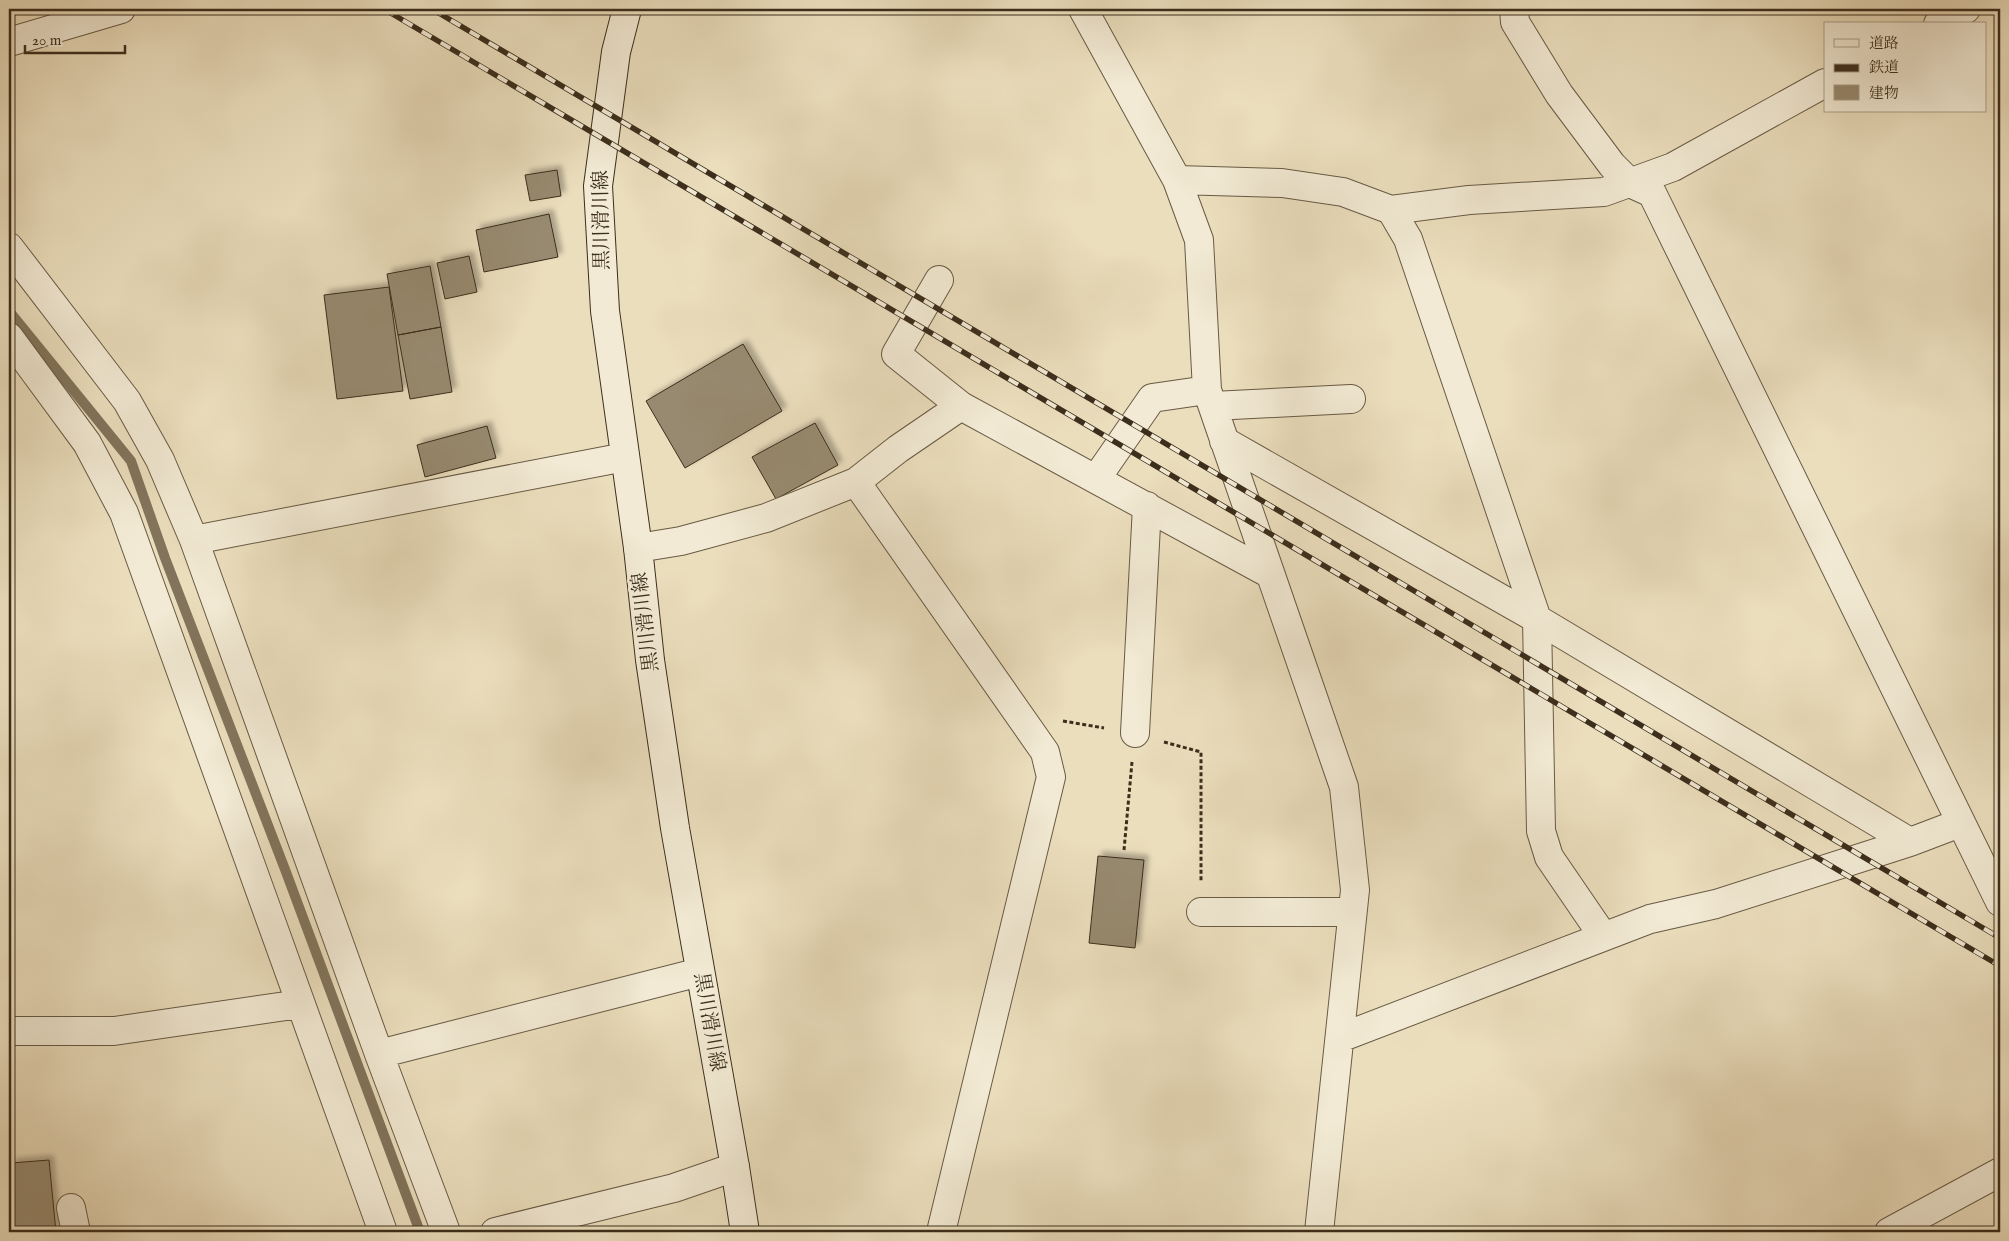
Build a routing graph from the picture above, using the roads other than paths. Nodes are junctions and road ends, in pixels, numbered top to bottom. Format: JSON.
{"nodes":[{"id":1,"x":121,"y":9,"type":"edge"},
{"id":2,"x":627,"y":9,"type":"edge"},
{"id":3,"x":1084,"y":9,"type":"edge"},
{"id":4,"x":1514,"y":9,"type":"edge"},
{"id":5,"x":1966,"y":9,"type":"edge"},
{"id":6,"x":1942,"y":22,"type":"edge"},
{"id":7,"x":9,"y":42,"type":"edge"},
{"id":8,"x":1824,"y":85,"type":"edge"},
{"id":9,"x":1177,"y":180,"type":"junction"},
{"id":10,"x":1630,"y":184,"type":"junction"},
{"id":11,"x":1391,"y":210,"type":"junction"},
{"id":12,"x":9,"y":247,"type":"edge"},
{"id":13,"x":939,"y":280,"type":"dead end"},
{"id":14,"x":9,"y":337,"type":"edge"},
{"id":15,"x":1210,"y":398,"type":"junction"},
{"id":16,"x":1351,"y":399,"type":"dead end"},
{"id":17,"x":962,"y":406,"type":"junction"},
{"id":18,"x":1224,"y":440,"type":"junction"},
{"id":19,"x":625,"y":457,"type":"junction"},
{"id":20,"x":1096,"y":479,"type":"junction"},
{"id":21,"x":856,"y":482,"type":"junction"},
{"id":22,"x":1147,"y":506,"type":"junction"},
{"id":23,"x":194,"y":540,"type":"junction"},
{"id":24,"x":638,"y":548,"type":"junction"},
{"id":25,"x":1270,"y":574,"type":"junction"},
{"id":26,"x":1537,"y":618,"type":"junction"},
{"id":27,"x":1135,"y":733,"type":"road end"},
{"id":28,"x":1960,"y":823,"type":"junction"},
{"id":29,"x":1910,"y":842,"type":"junction"},
{"id":30,"x":2000,"y":902,"type":"edge"},
{"id":31,"x":1201,"y":912,"type":"road end"},
{"id":32,"x":1352,"y":912,"type":"junction"},
{"id":33,"x":1603,"y":936,"type":"junction"},
{"id":34,"x":700,"y":972,"type":"junction"},
{"id":35,"x":300,"y":1004,"type":"junction"},
{"id":36,"x":9,"y":1031,"type":"edge"},
{"id":37,"x":1340,"y":1038,"type":"junction"},
{"id":38,"x":379,"y":1054,"type":"junction"},
{"id":39,"x":735,"y":1167,"type":"junction"},
{"id":40,"x":2000,"y":1172,"type":"edge"},
{"id":41,"x":383,"y":1232,"type":"edge"},
{"id":42,"x":446,"y":1232,"type":"edge"},
{"id":43,"x":495,"y":1232,"type":"edge"},
{"id":44,"x":744,"y":1232,"type":"edge"},
{"id":45,"x":941,"y":1232,"type":"edge"},
{"id":46,"x":1319,"y":1232,"type":"edge"},
{"id":47,"x":1889,"y":1232,"type":"edge"}],
"edges":[{"from":1,"to":7,"type":"street"},
{"from":2,"to":19,"type":"street","name":"黒川滑川線"},
{"from":3,"to":9,"type":"street"},
{"from":4,"to":10,"type":"street"},
{"from":5,"to":6,"type":"street"},
{"from":8,"to":10,"type":"street"},
{"from":9,"to":11,"type":"street"},
{"from":9,"to":15,"type":"street"},
{"from":10,"to":11,"type":"street"},
{"from":10,"to":28,"type":"street"},
{"from":11,"to":26,"type":"street"},
{"from":12,"to":23,"type":"street"},
{"from":13,"to":17,"type":"street"},
{"from":14,"to":35,"type":"street"},
{"from":15,"to":16,"type":"street"},
{"from":15,"to":18,"type":"street"},
{"from":15,"to":20,"type":"street"},
{"from":17,"to":20,"type":"street"},
{"from":17,"to":21,"type":"street"},
{"from":18,"to":25,"type":"street"},
{"from":18,"to":26,"type":"street"},
{"from":19,"to":23,"type":"street"},
{"from":19,"to":24,"type":"street","name":"黒川滑川線"},
{"from":20,"to":22,"type":"street"},
{"from":21,"to":24,"type":"street"},
{"from":21,"to":45,"type":"street"},
{"from":22,"to":25,"type":"street"},
{"from":22,"to":27,"type":"street"},
{"from":23,"to":38,"type":"street"},
{"from":24,"to":34,"type":"street","name":"黒川滑川線"},
{"from":25,"to":32,"type":"street"},
{"from":26,"to":29,"type":"street"},
{"from":26,"to":33,"type":"street"},
{"from":28,"to":29,"type":"street"},
{"from":28,"to":30,"type":"street"},
{"from":29,"to":33,"type":"street"},
{"from":31,"to":32,"type":"street"},
{"from":32,"to":37,"type":"street"},
{"from":33,"to":37,"type":"street"},
{"from":34,"to":38,"type":"street"},
{"from":34,"to":39,"type":"street","name":"黒川滑川線"},
{"from":35,"to":36,"type":"street"},
{"from":35,"to":41,"type":"street"},
{"from":37,"to":46,"type":"street"},
{"from":38,"to":42,"type":"street"},
{"from":39,"to":43,"type":"street"},
{"from":39,"to":44,"type":"street","name":"黒川滑川線"},
{"from":40,"to":47,"type":"street"}]}
